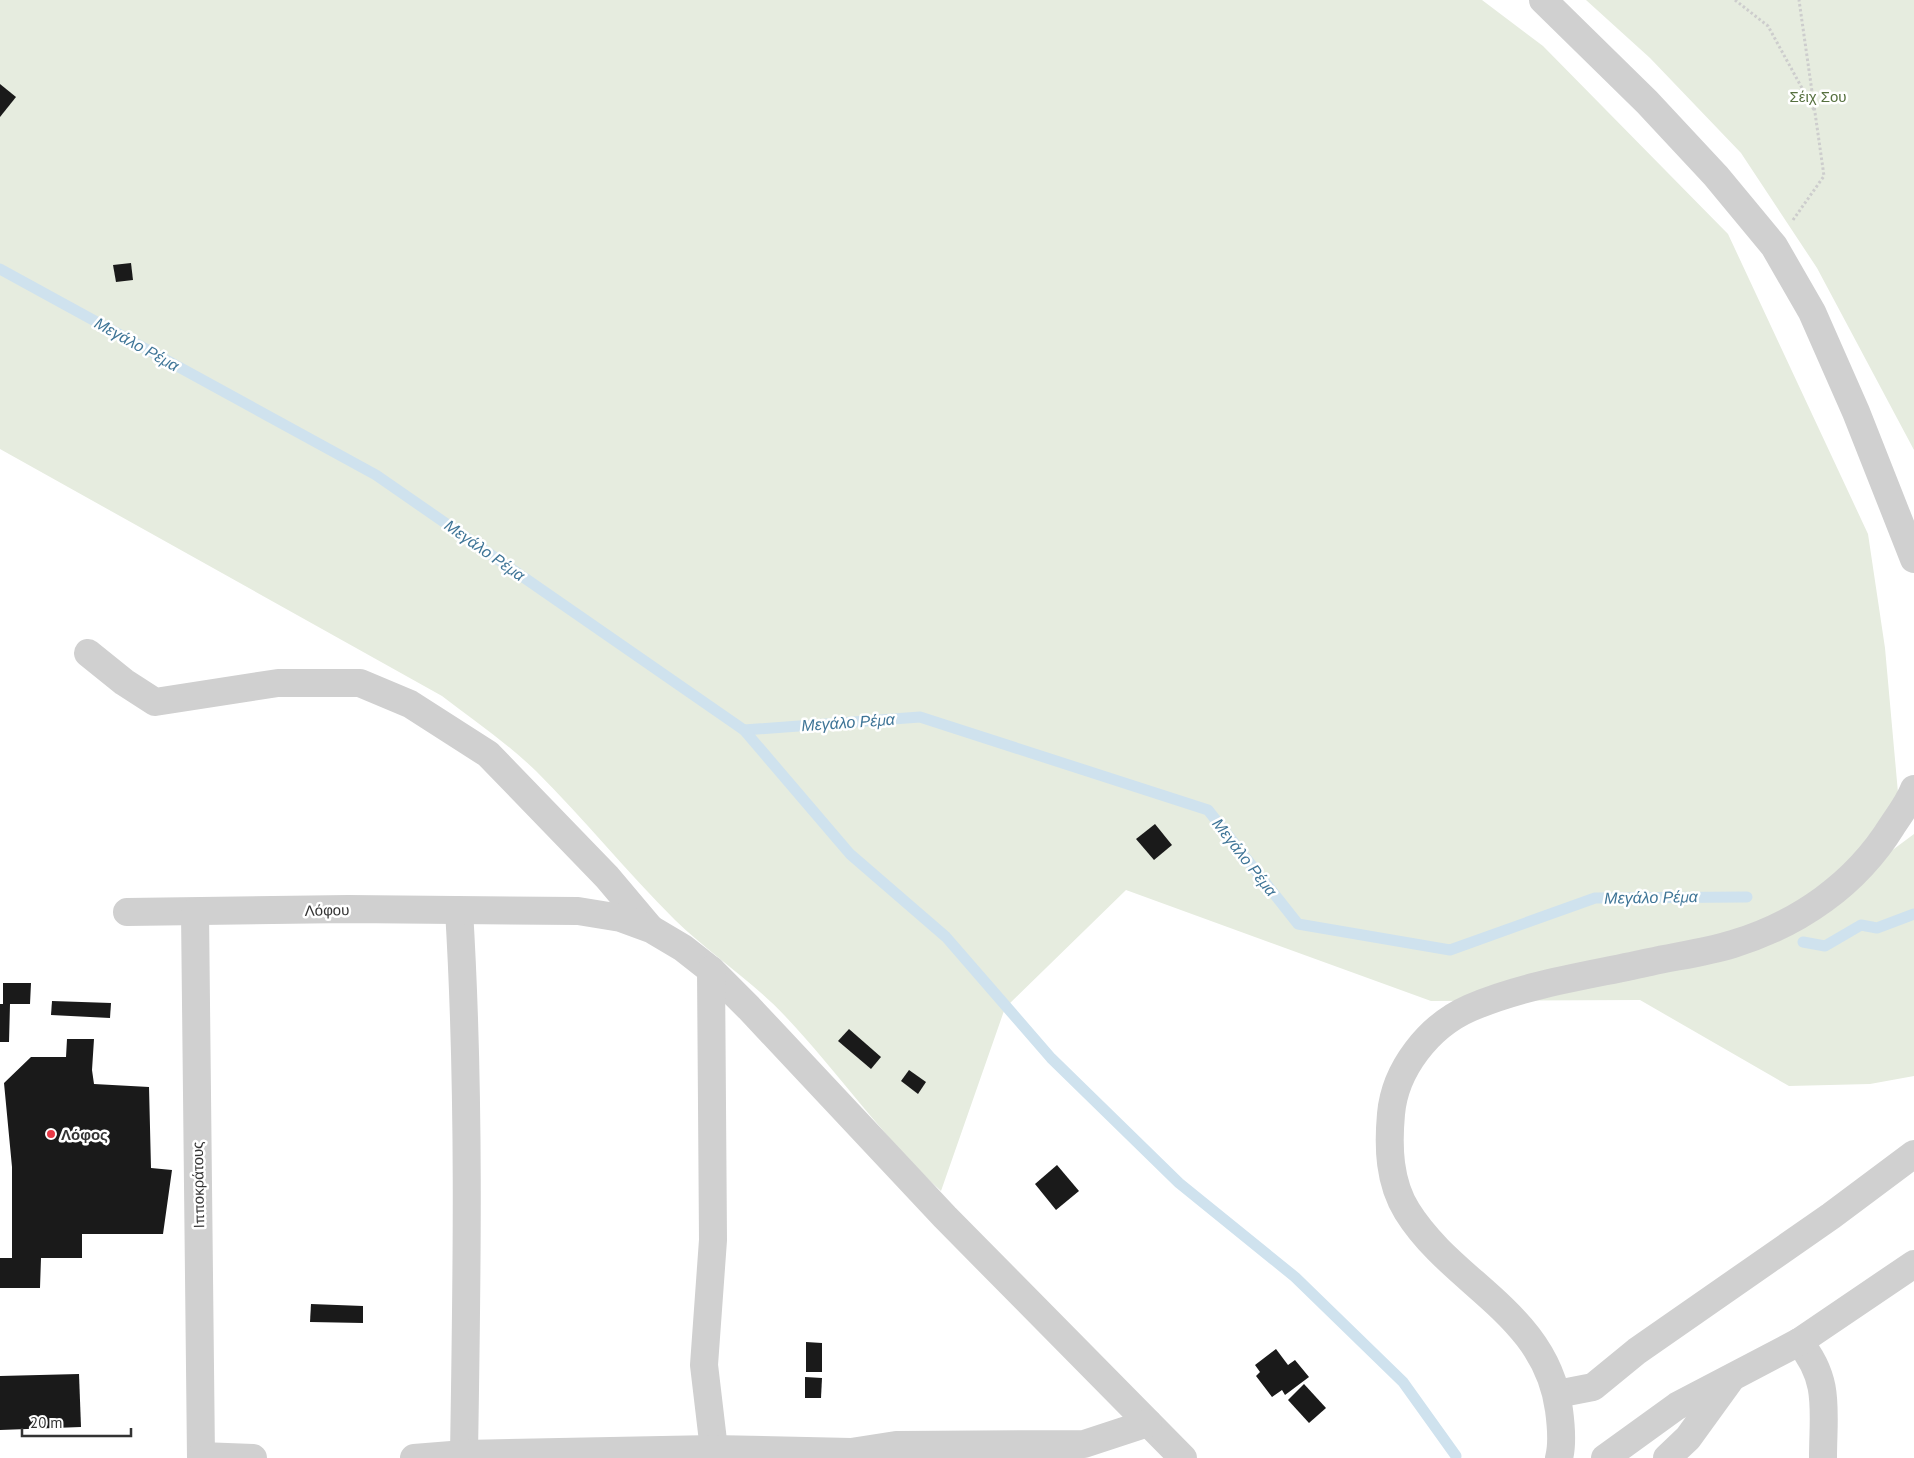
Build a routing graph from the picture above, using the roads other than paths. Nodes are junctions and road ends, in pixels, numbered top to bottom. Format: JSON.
{"nodes":[{"id":1,"x":1543,"y":0,"type":"edge"},
{"id":2,"x":1914,"y":559,"type":"edge"},
{"id":3,"x":88,"y":652,"type":"dead end"},
{"id":4,"x":1914,"y":789,"type":"edge"},
{"id":5,"x":459,"y":910,"type":"junction"},
{"id":6,"x":127,"y":912,"type":"dead end"},
{"id":7,"x":195,"y":912,"type":"junction"},
{"id":8,"x":651,"y":929,"type":"junction"},
{"id":9,"x":710,"y":970,"type":"junction"},
{"id":10,"x":1914,"y":1154,"type":"edge"},
{"id":11,"x":1914,"y":1264,"type":"edge"},
{"id":12,"x":1799,"y":1342,"type":"junction"},
{"id":13,"x":1734,"y":1374,"type":"junction"},
{"id":14,"x":1556,"y":1394,"type":"junction"},
{"id":15,"x":1148,"y":1423,"type":"junction"},
{"id":16,"x":714,"y":1453,"type":"edge"},
{"id":17,"x":464,"y":1454,"type":"junction"},
{"id":18,"x":201,"y":1457,"type":"edge"},
{"id":19,"x":253,"y":1458,"type":"edge"},
{"id":20,"x":414,"y":1458,"type":"edge"},
{"id":21,"x":1183,"y":1458,"type":"edge"},
{"id":22,"x":1559,"y":1458,"type":"edge"},
{"id":23,"x":1605,"y":1458,"type":"edge"},
{"id":24,"x":1667,"y":1458,"type":"edge"},
{"id":25,"x":1823,"y":1458,"type":"edge"}],
"edges":[{"from":1,"to":2,"type":"street"},
{"from":3,"to":8,"type":"street"},
{"from":4,"to":14,"type":"street"},
{"from":5,"to":7,"type":"street","name":"Λόφου"},
{"from":5,"to":8,"type":"street","name":"Λόφου"},
{"from":5,"to":17,"type":"street"},
{"from":6,"to":7,"type":"street","name":"Λόφου"},
{"from":7,"to":18,"type":"street","name":"Ιπποκράτους"},
{"from":8,"to":9,"type":"street"},
{"from":9,"to":15,"type":"street"},
{"from":9,"to":16,"type":"street"},
{"from":10,"to":14,"type":"street"},
{"from":11,"to":12,"type":"street"},
{"from":12,"to":13,"type":"street"},
{"from":12,"to":25,"type":"street"},
{"from":13,"to":23,"type":"street"},
{"from":13,"to":24,"type":"street"},
{"from":14,"to":22,"type":"street"},
{"from":15,"to":16,"type":"street"},
{"from":15,"to":21,"type":"street"},
{"from":16,"to":17,"type":"street"},
{"from":17,"to":20,"type":"street"},
{"from":18,"to":19,"type":"street"}]}
